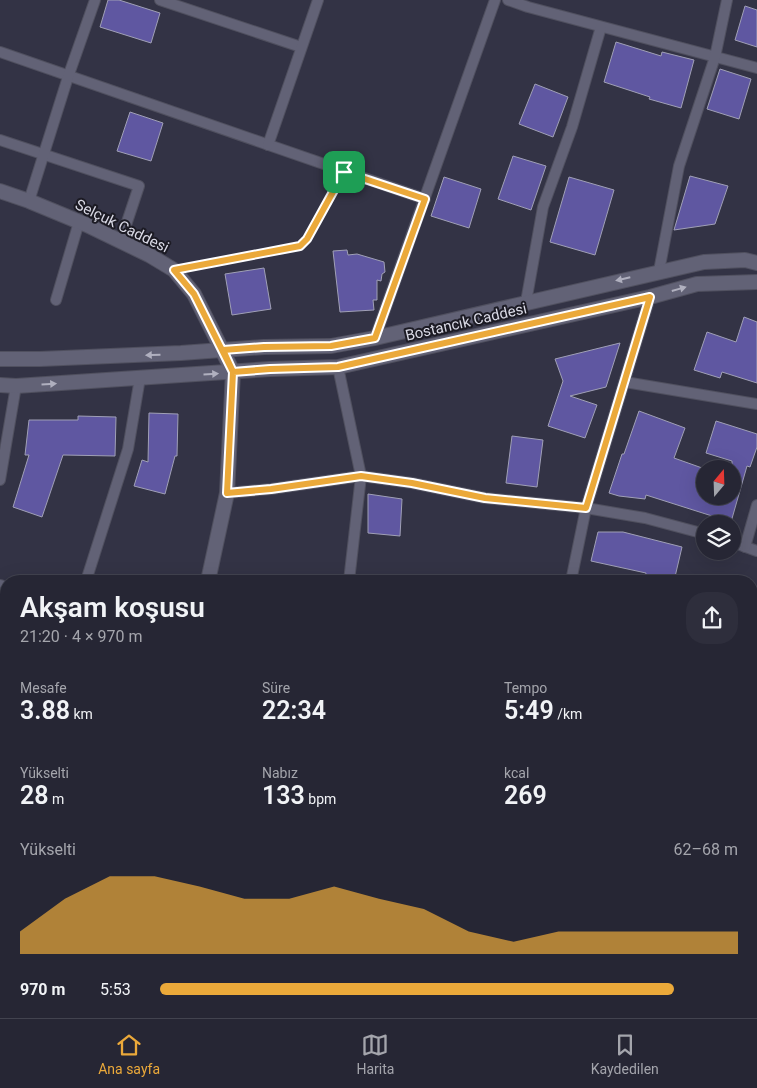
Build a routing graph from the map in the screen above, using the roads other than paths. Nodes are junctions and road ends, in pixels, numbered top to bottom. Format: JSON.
{"nodes":[{"id":1,"x":95,"y":0,"type":"edge"},
{"id":2,"x":160,"y":0,"type":"edge"},
{"id":3,"x":318,"y":0,"type":"edge"},
{"id":4,"x":495,"y":0,"type":"edge"},
{"id":5,"x":508,"y":0,"type":"edge"},
{"id":6,"x":727,"y":0,"type":"edge"},
{"id":7,"x":601,"y":27,"type":"junction"},
{"id":8,"x":302,"y":47,"type":"junction"},
{"id":9,"x":0,"y":52,"type":"edge"},
{"id":10,"x":715,"y":57,"type":"junction"},
{"id":11,"x":757,"y":68,"type":"edge"},
{"id":12,"x":68,"y":77,"type":"junction"},
{"id":13,"x":0,"y":140,"type":"edge"},
{"id":14,"x":268,"y":145,"type":"junction"},
{"id":15,"x":44,"y":155,"type":"junction"},
{"id":16,"x":344,"y":172,"type":"junction"},
{"id":17,"x":0,"y":191,"type":"edge"},
{"id":18,"x":425,"y":199,"type":"junction"},
{"id":19,"x":29,"y":201,"type":"junction"},
{"id":20,"x":79,"y":222,"type":"junction"},
{"id":21,"x":121,"y":240,"type":"junction"},
{"id":22,"x":757,"y":263,"type":"edge"},
{"id":23,"x":174,"y":270,"type":"junction"},
{"id":24,"x":659,"y":271,"type":"junction"},
{"id":25,"x":757,"y":282,"type":"edge"},
{"id":26,"x":650,"y":297,"type":"junction"},
{"id":27,"x":56,"y":300,"type":"dead end"},
{"id":28,"x":526,"y":302,"type":"junction"},
{"id":29,"x":375,"y":338,"type":"junction"},
{"id":30,"x":223,"y":350,"type":"junction"},
{"id":31,"x":0,"y":359,"type":"edge"},
{"id":32,"x":338,"y":367,"type":"junction"},
{"id":33,"x":233,"y":372,"type":"junction"},
{"id":34,"x":140,"y":378,"type":"junction"},
{"id":35,"x":625,"y":382,"type":"junction"},
{"id":36,"x":0,"y":385,"type":"edge"},
{"id":37,"x":16,"y":386,"type":"junction"},
{"id":38,"x":757,"y":404,"type":"edge"},
{"id":39,"x":361,"y":476,"type":"junction"},
{"id":40,"x":0,"y":480,"type":"edge"},
{"id":41,"x":227,"y":493,"type":"junction"},
{"id":42,"x":757,"y":505,"type":"edge"},
{"id":43,"x":586,"y":508,"type":"junction"},
{"id":44,"x":696,"y":532,"type":"edge"},
{"id":45,"x":741,"y":545,"type":"edge"},
{"id":46,"x":745,"y":546,"type":"junction"},
{"id":47,"x":757,"y":551,"type":"edge"},
{"id":48,"x":88,"y":575,"type":"edge"},
{"id":49,"x":209,"y":575,"type":"edge"},
{"id":50,"x":350,"y":575,"type":"edge"},
{"id":51,"x":572,"y":575,"type":"edge"}],
"edges":[{"from":1,"to":12,"type":"street"},
{"from":2,"to":8,"type":"street"},
{"from":3,"to":8,"type":"street"},
{"from":4,"to":18,"type":"street"},
{"from":5,"to":7,"type":"street"},
{"from":6,"to":10,"type":"street"},
{"from":7,"to":10,"type":"street"},
{"from":7,"to":28,"type":"street"},
{"from":8,"to":14,"type":"street"},
{"from":9,"to":12,"type":"street"},
{"from":10,"to":11,"type":"street"},
{"from":10,"to":24,"type":"street"},
{"from":12,"to":14,"type":"street"},
{"from":12,"to":15,"type":"street"},
{"from":13,"to":15,"type":"street"},
{"from":14,"to":16,"type":"street"},
{"from":15,"to":19,"type":"street"},
{"from":15,"to":21,"type":"street"},
{"from":16,"to":18,"type":"street"},
{"from":16,"to":23,"type":"lane"},
{"from":17,"to":19,"type":"main road","name":"Selçuk Caddesi"},
{"from":18,"to":29,"type":"street"},
{"from":19,"to":20,"type":"main road","name":"Selçuk Caddesi"},
{"from":20,"to":21,"type":"main road","name":"Selçuk Caddesi"},
{"from":20,"to":27,"type":"street"},
{"from":21,"to":23,"type":"main road","name":"Selçuk Caddesi"},
{"from":22,"to":24,"type":"main road","name":"Bostancık Caddesi"},
{"from":23,"to":30,"type":"main road","name":"Selçuk Caddesi"},
{"from":24,"to":28,"type":"main road","name":"Bostancık Caddesi","one_way":true},
{"from":26,"to":25,"type":"main road","name":"Bostancık Caddesi","one_way":true},
{"from":26,"to":32,"type":"main road","name":"Bostancık Caddesi"},
{"from":26,"to":35,"type":"street"},
{"from":28,"to":29,"type":"main road","name":"Bostancık Caddesi"},
{"from":29,"to":30,"type":"main road","name":"Bostancık Caddesi"},
{"from":30,"to":31,"type":"main road","name":"Bostancık Caddesi","one_way":true},
{"from":30,"to":33,"type":"main road","name":"Selçuk Caddesi"},
{"from":32,"to":33,"type":"main road","name":"Bostancık Caddesi"},
{"from":32,"to":39,"type":"street"},
{"from":34,"to":33,"type":"main road","name":"Bostancık Caddesi","one_way":true},
{"from":33,"to":41,"type":"main road"},
{"from":37,"to":34,"type":"main road","name":"Bostancık Caddesi","one_way":true},
{"from":34,"to":48,"type":"street"},
{"from":35,"to":38,"type":"street"},
{"from":35,"to":43,"type":"street"},
{"from":36,"to":37,"type":"main road","name":"Bostancık Caddesi"},
{"from":37,"to":40,"type":"street"},
{"from":39,"to":41,"type":"street"},
{"from":39,"to":43,"type":"street"},
{"from":39,"to":50,"type":"street"},
{"from":41,"to":49,"type":"main road"},
{"from":42,"to":46,"type":"street"},
{"from":43,"to":44,"type":"street"},
{"from":43,"to":51,"type":"street"},
{"from":45,"to":46,"type":"street"},
{"from":46,"to":47,"type":"street"}]}
